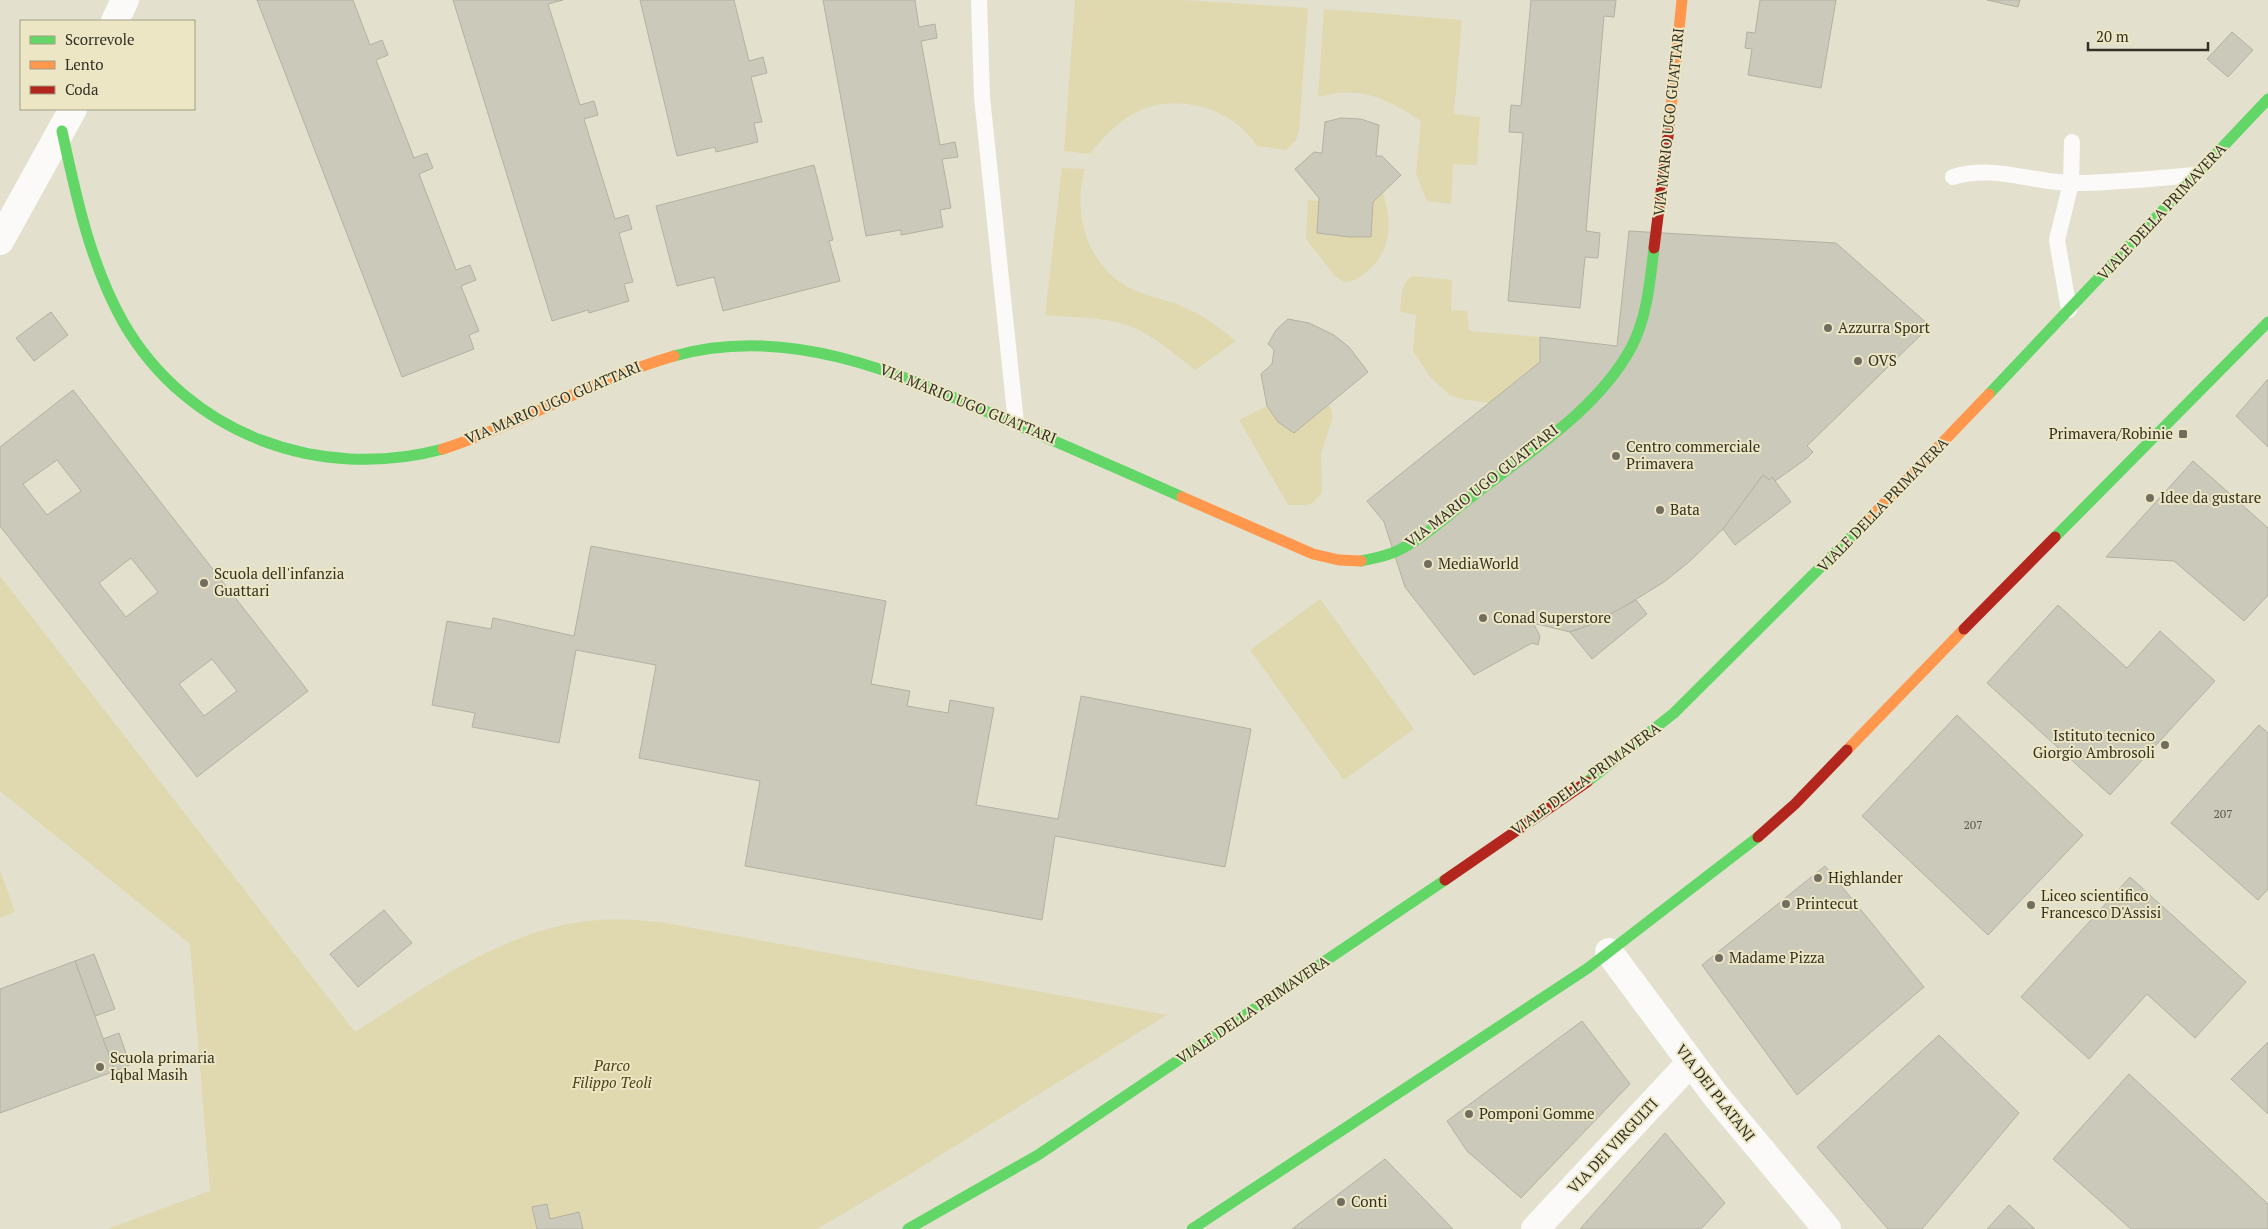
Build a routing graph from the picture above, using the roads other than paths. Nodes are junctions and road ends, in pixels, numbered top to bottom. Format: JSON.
{"nodes":[{"id":1,"x":125,"y":0,"type":"edge"},
{"id":2,"x":979,"y":0,"type":"edge"},
{"id":3,"x":1682,"y":0,"type":"edge"},
{"id":4,"x":115,"y":20,"type":"edge"},
{"id":5,"x":2268,"y":99,"type":"edge"},
{"id":6,"x":67,"y":120,"type":"edge"},
{"id":7,"x":2072,"y":142,"type":"dead end"},
{"id":8,"x":2196,"y":175,"type":"junction"},
{"id":9,"x":1953,"y":177,"type":"dead end"},
{"id":10,"x":2071,"y":183,"type":"junction"},
{"id":11,"x":0,"y":241,"type":"edge"},
{"id":12,"x":2069,"y":310,"type":"junction"},
{"id":13,"x":2268,"y":322,"type":"edge"},
{"id":14,"x":1016,"y":423,"type":"junction"},
{"id":15,"x":1609,"y":952,"type":"junction"},
{"id":16,"x":1690,"y":1063,"type":"junction"},
{"id":17,"x":908,"y":1229,"type":"edge"},
{"id":18,"x":1192,"y":1229,"type":"edge"},
{"id":19,"x":1535,"y":1229,"type":"edge"},
{"id":20,"x":1827,"y":1229,"type":"edge"}],
"edges":[{"from":1,"to":4,"type":"street"},
{"from":2,"to":14,"type":"lane"},
{"from":3,"to":14,"type":"main road","name":"VIA MARIO UGO GUATTARI"},
{"from":5,"to":8,"type":"main road","name":"VIALE DELLA PRIMAVERA"},
{"from":6,"to":11,"type":"street"},
{"from":6,"to":14,"type":"main road","name":"VIA MARIO UGO GUATTARI"},
{"from":7,"to":10,"type":"lane"},
{"from":8,"to":10,"type":"lane"},
{"from":8,"to":12,"type":"main road","name":"VIALE DELLA PRIMAVERA"},
{"from":9,"to":10,"type":"lane"},
{"from":10,"to":12,"type":"lane"},
{"from":12,"to":17,"type":"main road","name":"VIALE DELLA PRIMAVERA"},
{"from":13,"to":15,"type":"main road"},
{"from":15,"to":16,"type":"street","name":"VIA DEI PLATANI"},
{"from":15,"to":18,"type":"main road"},
{"from":16,"to":19,"type":"street","name":"VIA DEI VIRGULTI"},
{"from":16,"to":20,"type":"street","name":"VIA DEI PLATANI"}]}
